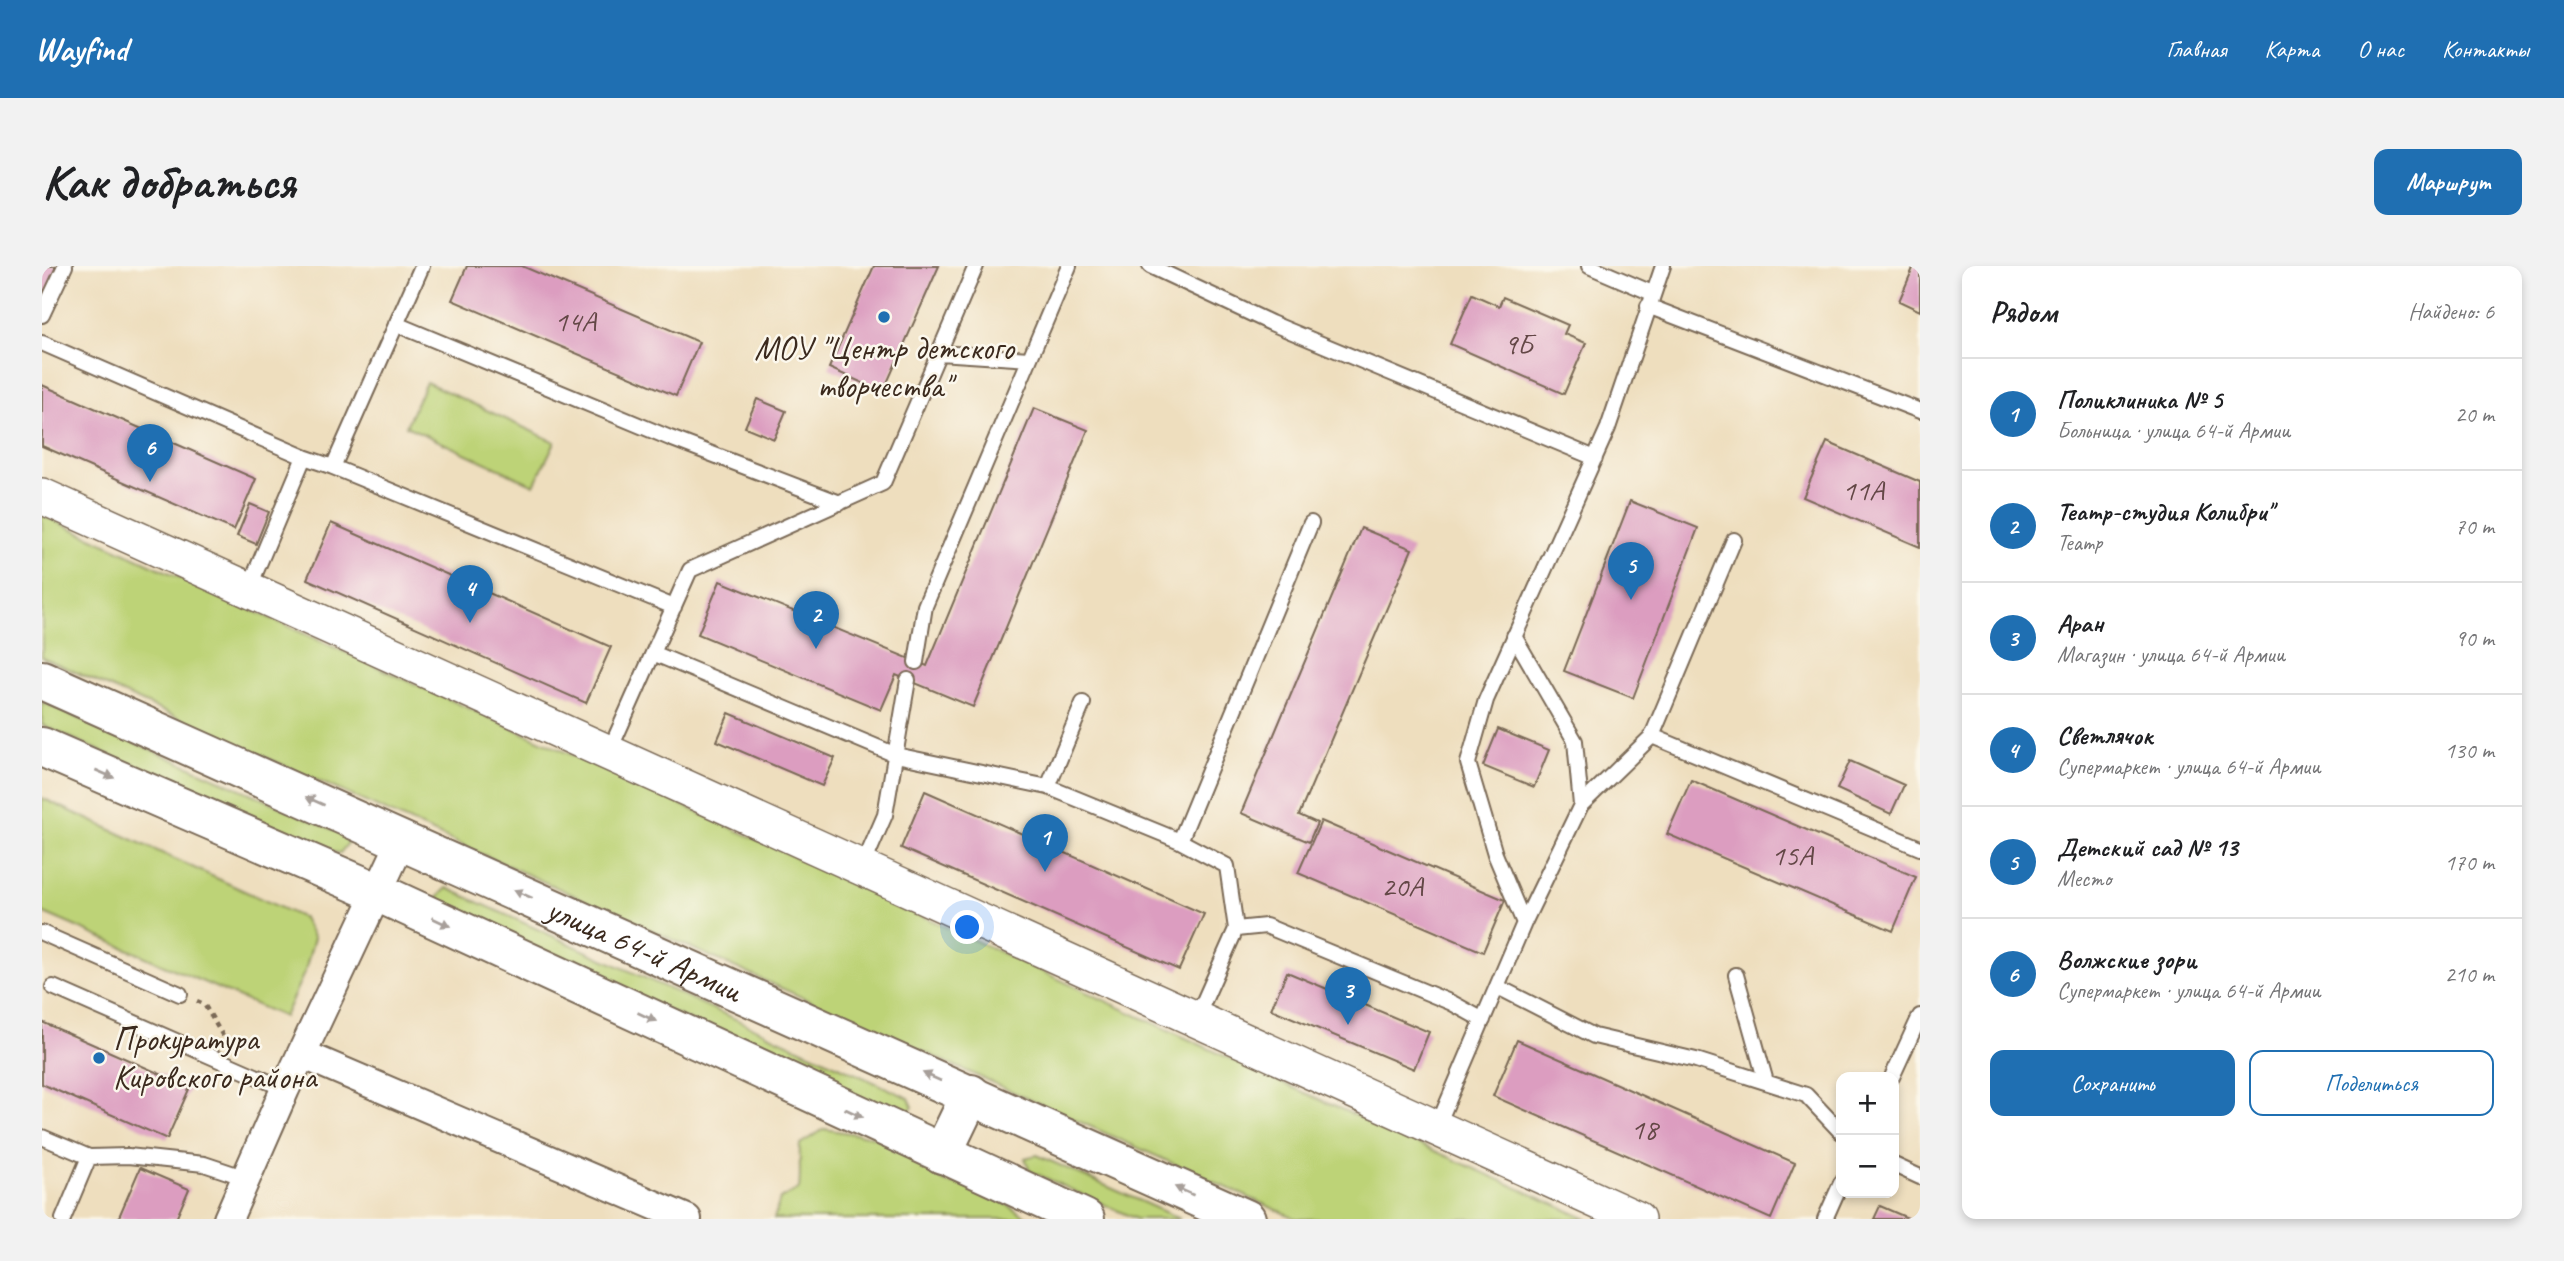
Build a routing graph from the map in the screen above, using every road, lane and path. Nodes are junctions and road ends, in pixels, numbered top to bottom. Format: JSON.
{"nodes":[{"id":1,"x":65,"y":266,"type":"edge"},
{"id":2,"x":422,"y":266,"type":"edge"},
{"id":3,"x":976,"y":266,"type":"edge"},
{"id":4,"x":1069,"y":266,"type":"edge"},
{"id":5,"x":1150,"y":266,"type":"edge"},
{"id":6,"x":1589,"y":266,"type":"edge"},
{"id":7,"x":1663,"y":266,"type":"edge"},
{"id":8,"x":1650,"y":300,"type":"junction"},
{"id":9,"x":42,"y":315,"type":"edge"},
{"id":10,"x":396,"y":324,"type":"junction"},
{"id":11,"x":42,"y":343,"type":"edge"},
{"id":12,"x":939,"y":353,"type":"junction"},
{"id":13,"x":1029,"y":359,"type":"junction"},
{"id":14,"x":1920,"y":411,"type":"edge"},
{"id":15,"x":304,"y":457,"type":"junction"},
{"id":16,"x":1595,"y":458,"type":"junction"},
{"id":17,"x":333,"y":467,"type":"junction"},
{"id":18,"x":42,"y":496,"type":"edge"},
{"id":19,"x":839,"y":503,"type":"junction"},
{"id":20,"x":1311,"y":523,"type":"dead end"},
{"id":21,"x":1734,"y":540,"type":"dead end"},
{"id":22,"x":248,"y":590,"type":"junction"},
{"id":23,"x":674,"y":607,"type":"junction"},
{"id":24,"x":1514,"y":636,"type":"junction"},
{"id":25,"x":653,"y":653,"type":"junction"},
{"id":26,"x":916,"y":662,"type":"dead end"},
{"id":27,"x":42,"y":680,"type":"edge"},
{"id":28,"x":908,"y":680,"type":"dead end"},
{"id":29,"x":1083,"y":703,"type":"dead end"},
{"id":30,"x":1652,"y":736,"type":"junction"},
{"id":31,"x":42,"y":747,"type":"edge"},
{"id":32,"x":609,"y":753,"type":"junction"},
{"id":33,"x":896,"y":755,"type":"junction"},
{"id":34,"x":1048,"y":787,"type":"junction"},
{"id":35,"x":1581,"y":805,"type":"junction"},
{"id":36,"x":402,"y":840,"type":"junction"},
{"id":37,"x":1180,"y":841,"type":"junction"},
{"id":38,"x":1920,"y":848,"type":"edge"},
{"id":39,"x":862,"y":868,"type":"junction"},
{"id":40,"x":379,"y":893,"type":"junction"},
{"id":41,"x":1524,"y":923,"type":"junction"},
{"id":42,"x":1236,"y":929,"type":"junction"},
{"id":43,"x":42,"y":933,"type":"edge"},
{"id":44,"x":1737,"y":975,"type":"dead end"},
{"id":45,"x":53,"y":987,"type":"dead end"},
{"id":46,"x":1498,"y":987,"type":"junction"},
{"id":47,"x":186,"y":996,"type":"joint"},
{"id":48,"x":1920,"y":1016,"type":"edge"},
{"id":49,"x":1196,"y":1019,"type":"junction"},
{"id":50,"x":1483,"y":1020,"type":"junction"},
{"id":51,"x":302,"y":1054,"type":"junction"},
{"id":52,"x":243,"y":1071,"type":"junction"},
{"id":53,"x":1894,"y":1072,"type":"edge"},
{"id":54,"x":1766,"y":1082,"type":"junction"},
{"id":55,"x":285,"y":1089,"type":"junction"},
{"id":56,"x":971,"y":1094,"type":"junction"},
{"id":57,"x":1836,"y":1127,"type":"edge"},
{"id":58,"x":1436,"y":1128,"type":"junction"},
{"id":59,"x":42,"y":1137,"type":"edge"},
{"id":60,"x":942,"y":1154,"type":"junction"},
{"id":61,"x":89,"y":1157,"type":"junction"},
{"id":62,"x":1899,"y":1167,"type":"edge"},
{"id":63,"x":1920,"y":1177,"type":"edge"},
{"id":64,"x":246,"y":1178,"type":"junction"},
{"id":65,"x":1836,"y":1194,"type":"edge"},
{"id":66,"x":63,"y":1219,"type":"edge"},
{"id":67,"x":228,"y":1219,"type":"edge"},
{"id":68,"x":687,"y":1219,"type":"edge"},
{"id":69,"x":1085,"y":1219,"type":"edge"},
{"id":70,"x":1246,"y":1219,"type":"edge"},
{"id":71,"x":1637,"y":1219,"type":"edge"},
{"id":72,"x":1825,"y":1219,"type":"edge"}],
"edges":[{"from":1,"to":9,"type":"lane"},
{"from":2,"to":10,"type":"lane"},
{"from":3,"to":12,"type":"lane"},
{"from":4,"to":13,"type":"lane"},
{"from":5,"to":16,"type":"lane"},
{"from":6,"to":8,"type":"lane"},
{"from":7,"to":8,"type":"lane"},
{"from":8,"to":14,"type":"lane"},
{"from":8,"to":16,"type":"lane"},
{"from":10,"to":17,"type":"lane"},
{"from":10,"to":19,"type":"lane"},
{"from":11,"to":15,"type":"lane"},
{"from":12,"to":13,"type":"lane"},
{"from":12,"to":19,"type":"lane"},
{"from":13,"to":26,"type":"lane"},
{"from":15,"to":17,"type":"lane"},
{"from":15,"to":22,"type":"lane"},
{"from":16,"to":24,"type":"lane"},
{"from":17,"to":23,"type":"lane"},
{"from":18,"to":22,"type":"street"},
{"from":19,"to":23,"type":"lane"},
{"from":20,"to":37,"type":"lane"},
{"from":21,"to":30,"type":"lane"},
{"from":22,"to":32,"type":"street"},
{"from":23,"to":25,"type":"lane"},
{"from":24,"to":35,"type":"lane"},
{"from":24,"to":41,"type":"lane"},
{"from":25,"to":32,"type":"lane"},
{"from":25,"to":33,"type":"lane"},
{"from":36,"to":27,"type":"highway","name":"улица 64-й Армии","one_way":true},
{"from":28,"to":33,"type":"lane"},
{"from":29,"to":34,"type":"lane"},
{"from":30,"to":35,"type":"lane"},
{"from":30,"to":38,"type":"lane"},
{"from":31,"to":40,"type":"highway","name":"улица 64-й Армии","one_way":true},
{"from":32,"to":39,"type":"street"},
{"from":33,"to":34,"type":"lane"},
{"from":33,"to":39,"type":"lane"},
{"from":34,"to":37,"type":"lane"},
{"from":35,"to":41,"type":"lane"},
{"from":36,"to":40,"type":"street"},
{"from":56,"to":36,"type":"highway","name":"улица 64-й Армии","one_way":true},
{"from":37,"to":42,"type":"lane"},
{"from":39,"to":49,"type":"street"},
{"from":40,"to":51,"type":"street"},
{"from":40,"to":60,"type":"highway","name":"улица 64-й Армии","one_way":true},
{"from":41,"to":46,"type":"lane"},
{"from":42,"to":49,"type":"lane"},
{"from":42,"to":50,"type":"lane"},
{"from":43,"to":47,"type":"lane"},
{"from":44,"to":54,"type":"lane"},
{"from":45,"to":52,"type":"lane"},
{"from":46,"to":50,"type":"lane"},
{"from":46,"to":54,"type":"lane"},
{"from":47,"to":52,"type":"path"},
{"from":48,"to":53,"type":"lane"},
{"from":49,"to":58,"type":"street"},
{"from":50,"to":58,"type":"lane"},
{"from":51,"to":55,"type":"street"},
{"from":51,"to":68,"type":"street"},
{"from":52,"to":55,"type":"lane"},
{"from":54,"to":57,"type":"lane"},
{"from":55,"to":64,"type":"street"},
{"from":56,"to":60,"type":"highway"},
{"from":70,"to":56,"type":"highway","name":"улица 64-й Армии","one_way":true},
{"from":58,"to":71,"type":"street"},
{"from":59,"to":61,"type":"lane"},
{"from":60,"to":69,"type":"highway","name":"улица 64-й Армии"},
{"from":61,"to":64,"type":"lane"},
{"from":61,"to":66,"type":"lane"},
{"from":62,"to":63,"type":"lane"},
{"from":64,"to":67,"type":"street"},
{"from":65,"to":72,"type":"lane"}]}
